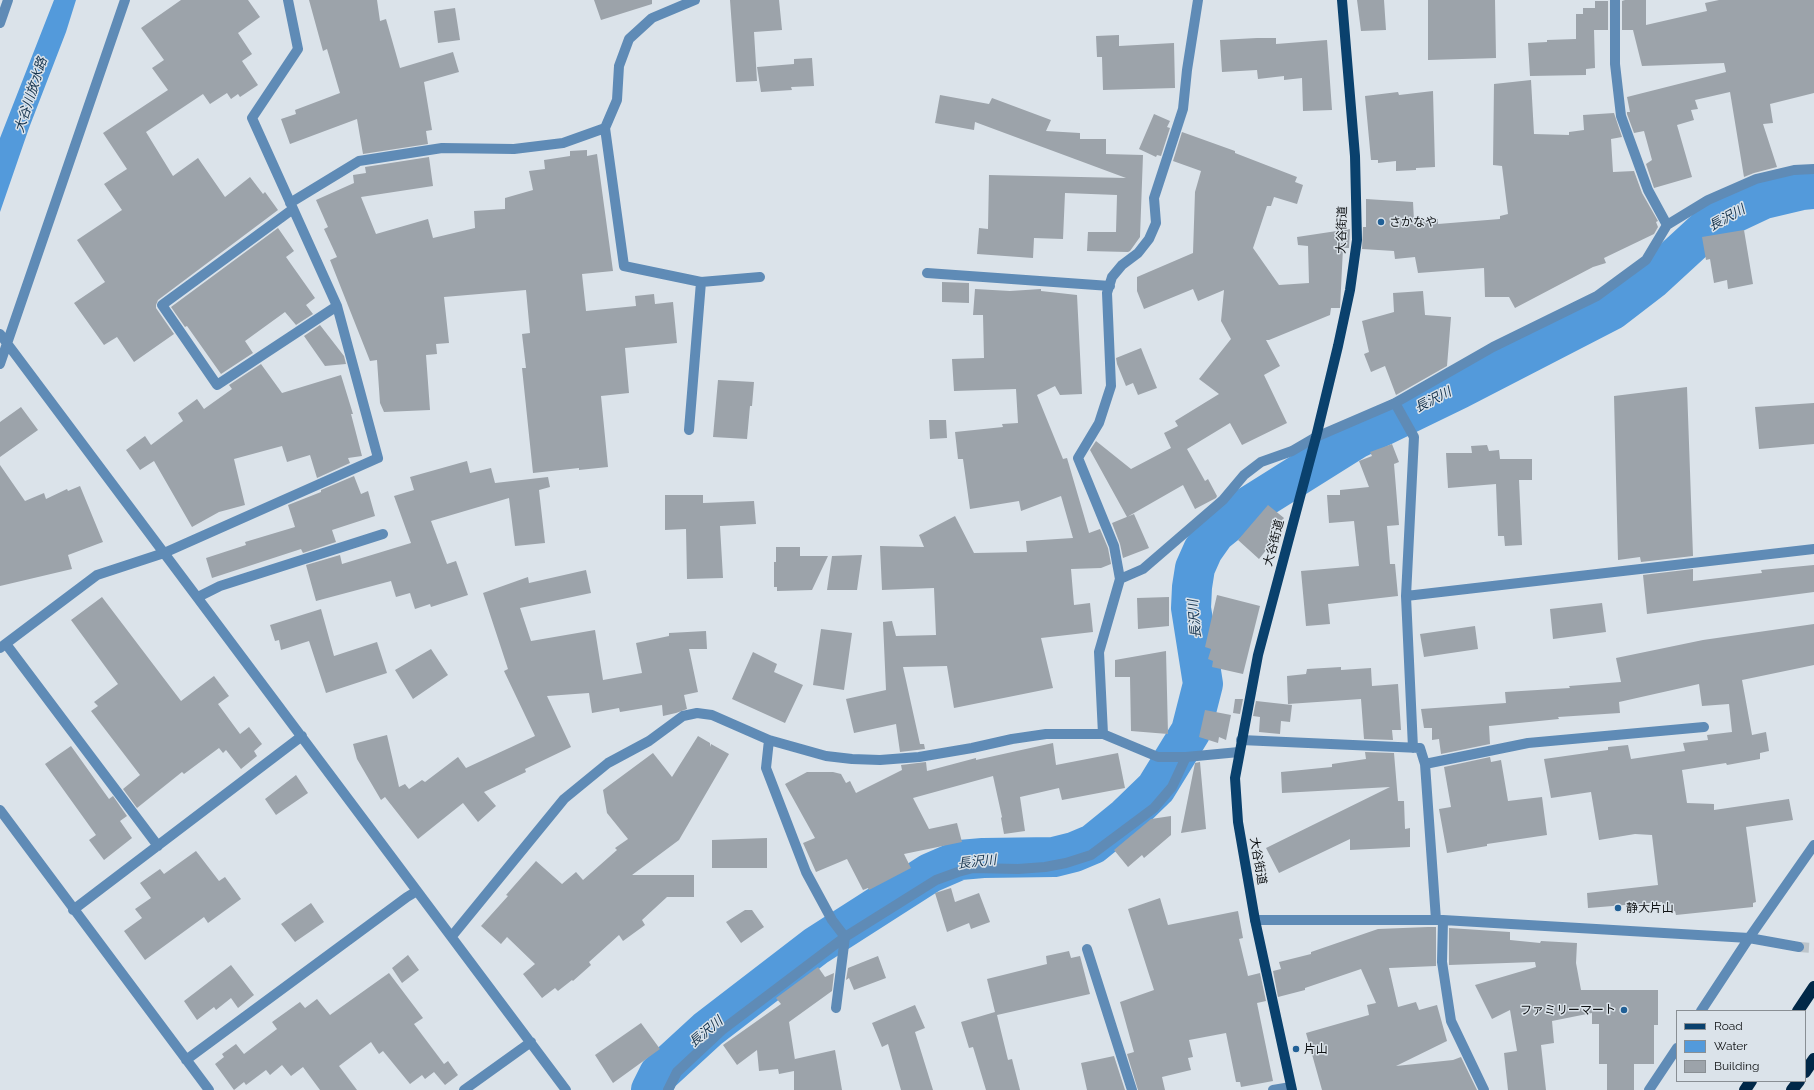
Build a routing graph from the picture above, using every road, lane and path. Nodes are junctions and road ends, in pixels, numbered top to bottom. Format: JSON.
{"nodes":[{"id":1,"x":8,"y":0,"type":"edge"},
{"id":2,"x":125,"y":0,"type":"edge"},
{"id":3,"x":288,"y":0,"type":"edge"},
{"id":4,"x":695,"y":0,"type":"edge"},
{"id":5,"x":1198,"y":0,"type":"edge"},
{"id":6,"x":1342,"y":0,"type":"edge"},
{"id":7,"x":1615,"y":0,"type":"edge"},
{"id":8,"x":0,"y":23,"type":"edge"},
{"id":9,"x":605,"y":128,"type":"junction"},
{"id":10,"x":1814,"y":169,"type":"edge"},
{"id":11,"x":291,"y":206,"type":"junction"},
{"id":12,"x":1667,"y":225,"type":"junction"},
{"id":13,"x":927,"y":273,"type":"dead end"},
{"id":14,"x":760,"y":277,"type":"dead end"},
{"id":15,"x":702,"y":282,"type":"junction"},
{"id":16,"x":1110,"y":286,"type":"junction"},
{"id":17,"x":336,"y":306,"type":"junction"},
{"id":18,"x":0,"y":334,"type":"edge"},
{"id":19,"x":7,"y":344,"type":"junction"},
{"id":20,"x":0,"y":364,"type":"edge"},
{"id":21,"x":1395,"y":403,"type":"junction"},
{"id":22,"x":689,"y":430,"type":"dead end"},
{"id":23,"x":1316,"y":438,"type":"junction"},
{"id":24,"x":383,"y":534,"type":"dead end"},
{"id":25,"x":1814,"y":549,"type":"edge"},
{"id":26,"x":164,"y":553,"type":"junction"},
{"id":27,"x":1120,"y":579,"type":"junction"},
{"id":28,"x":1406,"y":596,"type":"junction"},
{"id":29,"x":198,"y":597,"type":"junction"},
{"id":30,"x":3,"y":646,"type":"edge"},
{"id":31,"x":1704,"y":727,"type":"dead end"},
{"id":32,"x":1103,"y":734,"type":"junction"},
{"id":33,"x":302,"y":736,"type":"junction"},
{"id":34,"x":769,"y":740,"type":"junction"},
{"id":35,"x":1241,"y":740,"type":"junction"},
{"id":36,"x":1413,"y":748,"type":"junction"},
{"id":37,"x":1239,"y":752,"type":"junction"},
{"id":38,"x":1185,"y":757,"type":"junction"},
{"id":39,"x":1425,"y":764,"type":"junction"},
{"id":40,"x":0,"y":810,"type":"edge"},
{"id":41,"x":1814,"y":845,"type":"edge"},
{"id":42,"x":158,"y":846,"type":"junction"},
{"id":43,"x":417,"y":891,"type":"junction"},
{"id":44,"x":73,"y":910,"type":"junction"},
{"id":45,"x":1255,"y":920,"type":"junction"},
{"id":46,"x":1439,"y":920,"type":"junction"},
{"id":47,"x":843,"y":935,"type":"junction"},
{"id":48,"x":452,"y":936,"type":"junction"},
{"id":49,"x":1749,"y":938,"type":"junction"},
{"id":50,"x":1799,"y":947,"type":"tunnel mouth"},
{"id":51,"x":1087,"y":949,"type":"dead end"},
{"id":52,"x":1814,"y":987,"type":"edge"},
{"id":53,"x":836,"y":1008,"type":"dead end"},
{"id":54,"x":1702,"y":1010,"type":"edge"},
{"id":55,"x":1799,"y":1010,"type":"edge"},
{"id":56,"x":531,"y":1042,"type":"junction"},
{"id":57,"x":1676,"y":1050,"type":"edge"},
{"id":58,"x":1814,"y":1059,"type":"edge"},
{"id":59,"x":186,"y":1060,"type":"junction"},
{"id":60,"x":1806,"y":1071,"type":"edge"},
{"id":61,"x":1798,"y":1082,"type":"edge"},
{"id":62,"x":1291,"y":1088,"type":"edge"},
{"id":63,"x":209,"y":1090,"type":"edge"},
{"id":64,"x":464,"y":1090,"type":"edge"},
{"id":65,"x":566,"y":1090,"type":"edge"},
{"id":66,"x":668,"y":1090,"type":"edge"},
{"id":67,"x":1132,"y":1090,"type":"edge"},
{"id":68,"x":1273,"y":1090,"type":"edge"},
{"id":69,"x":1484,"y":1090,"type":"edge"},
{"id":70,"x":1649,"y":1090,"type":"edge"},
{"id":71,"x":1792,"y":1090,"type":"edge"}],
"edges":[{"from":1,"to":8,"type":"street"},
{"from":2,"to":19,"type":"street"},
{"from":3,"to":11,"type":"street"},
{"from":4,"to":9,"type":"street"},
{"from":5,"to":16,"type":"street"},
{"from":6,"to":23,"type":"main road","name":"大谷街道"},
{"from":7,"to":12,"type":"street"},
{"from":9,"to":11,"type":"street"},
{"from":9,"to":15,"type":"street"},
{"from":10,"to":12,"type":"street"},
{"from":11,"to":17,"type":"street"},
{"from":11,"to":17,"type":"street"},
{"from":12,"to":21,"type":"street"},
{"from":13,"to":16,"type":"street"},
{"from":14,"to":15,"type":"street"},
{"from":15,"to":22,"type":"street"},
{"from":16,"to":27,"type":"street"},
{"from":17,"to":26,"type":"street"},
{"from":18,"to":19,"type":"street"},
{"from":19,"to":20,"type":"street"},
{"from":19,"to":26,"type":"street"},
{"from":21,"to":23,"type":"street"},
{"from":21,"to":28,"type":"street"},
{"from":23,"to":27,"type":"street"},
{"from":23,"to":35,"type":"main road","name":"大谷街道"},
{"from":24,"to":29,"type":"street"},
{"from":25,"to":28,"type":"street"},
{"from":26,"to":29,"type":"street"},
{"from":26,"to":30,"type":"street"},
{"from":27,"to":32,"type":"street"},
{"from":28,"to":36,"type":"street"},
{"from":29,"to":33,"type":"street"},
{"from":30,"to":42,"type":"street"},
{"from":31,"to":39,"type":"street"},
{"from":32,"to":34,"type":"street"},
{"from":32,"to":38,"type":"street"},
{"from":33,"to":42,"type":"street"},
{"from":33,"to":43,"type":"street"},
{"from":34,"to":47,"type":"street"},
{"from":34,"to":48,"type":"street"},
{"from":35,"to":36,"type":"street"},
{"from":35,"to":37,"type":"main road","name":"大谷街道"},
{"from":36,"to":39,"type":"street"},
{"from":37,"to":38,"type":"street"},
{"from":37,"to":45,"type":"main road","name":"大谷街道"},
{"from":38,"to":47,"type":"street"},
{"from":39,"to":46,"type":"street"},
{"from":40,"to":44,"type":"street"},
{"from":41,"to":49,"type":"street"},
{"from":42,"to":44,"type":"street"},
{"from":43,"to":48,"type":"street"},
{"from":43,"to":59,"type":"street"},
{"from":44,"to":59,"type":"street"},
{"from":45,"to":46,"type":"street"},
{"from":45,"to":62,"type":"main road","name":"大谷街道"},
{"from":46,"to":49,"type":"street"},
{"from":46,"to":69,"type":"street"},
{"from":47,"to":53,"type":"street"},
{"from":47,"to":66,"type":"street"},
{"from":48,"to":56,"type":"street"},
{"from":49,"to":50,"type":"street"},
{"from":49,"to":54,"type":"street"},
{"from":51,"to":67,"type":"street"},
{"from":52,"to":55,"type":"highway"},
{"from":56,"to":64,"type":"street"},
{"from":56,"to":65,"type":"street"},
{"from":57,"to":70,"type":"street"},
{"from":58,"to":60,"type":"highway"},
{"from":59,"to":63,"type":"street"},
{"from":61,"to":71,"type":"highway"},
{"from":62,"to":68,"type":"street"}]}
